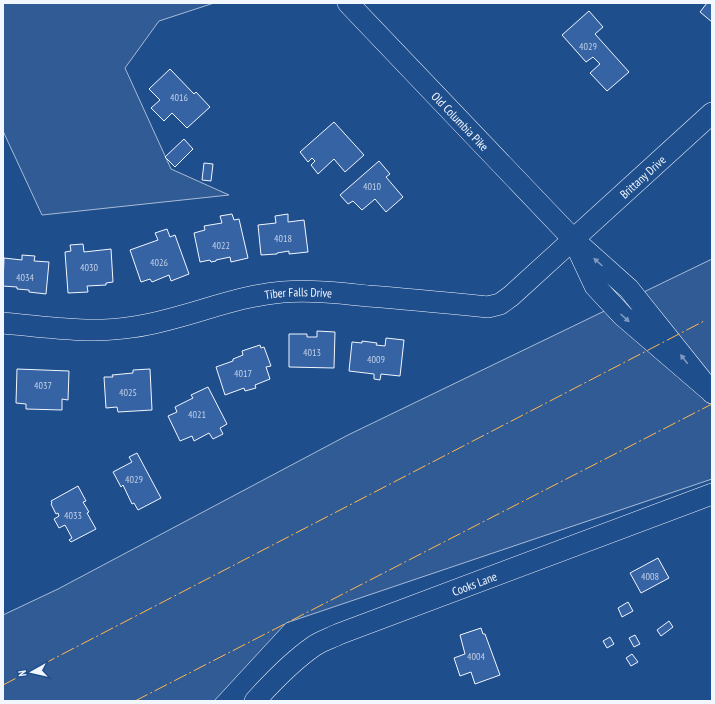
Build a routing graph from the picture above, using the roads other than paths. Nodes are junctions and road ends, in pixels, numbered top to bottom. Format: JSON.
{"nodes":[{"id":1,"x":348,"y":3,"type":"edge"},
{"id":2,"x":712,"y":113,"type":"edge"},
{"id":3,"x":573,"y":239,"type":"junction"},
{"id":4,"x":3,"y":323,"type":"edge"},
{"id":5,"x":710,"y":391,"type":"edge"},
{"id":6,"x":712,"y":494,"type":"edge"},
{"id":7,"x":255,"y":701,"type":"edge"}],
"edges":[{"from":1,"to":3,"type":"street","name":"Old Columbia Pike"},
{"from":2,"to":3,"type":"street","name":"Brittany Drive"},
{"from":3,"to":4,"type":"street","name":"Tiber Falls Drive"},
{"from":3,"to":5,"type":"street","name":"Old Columbia Pike"},
{"from":6,"to":7,"type":"street","name":"Cooks Lane"}]}
